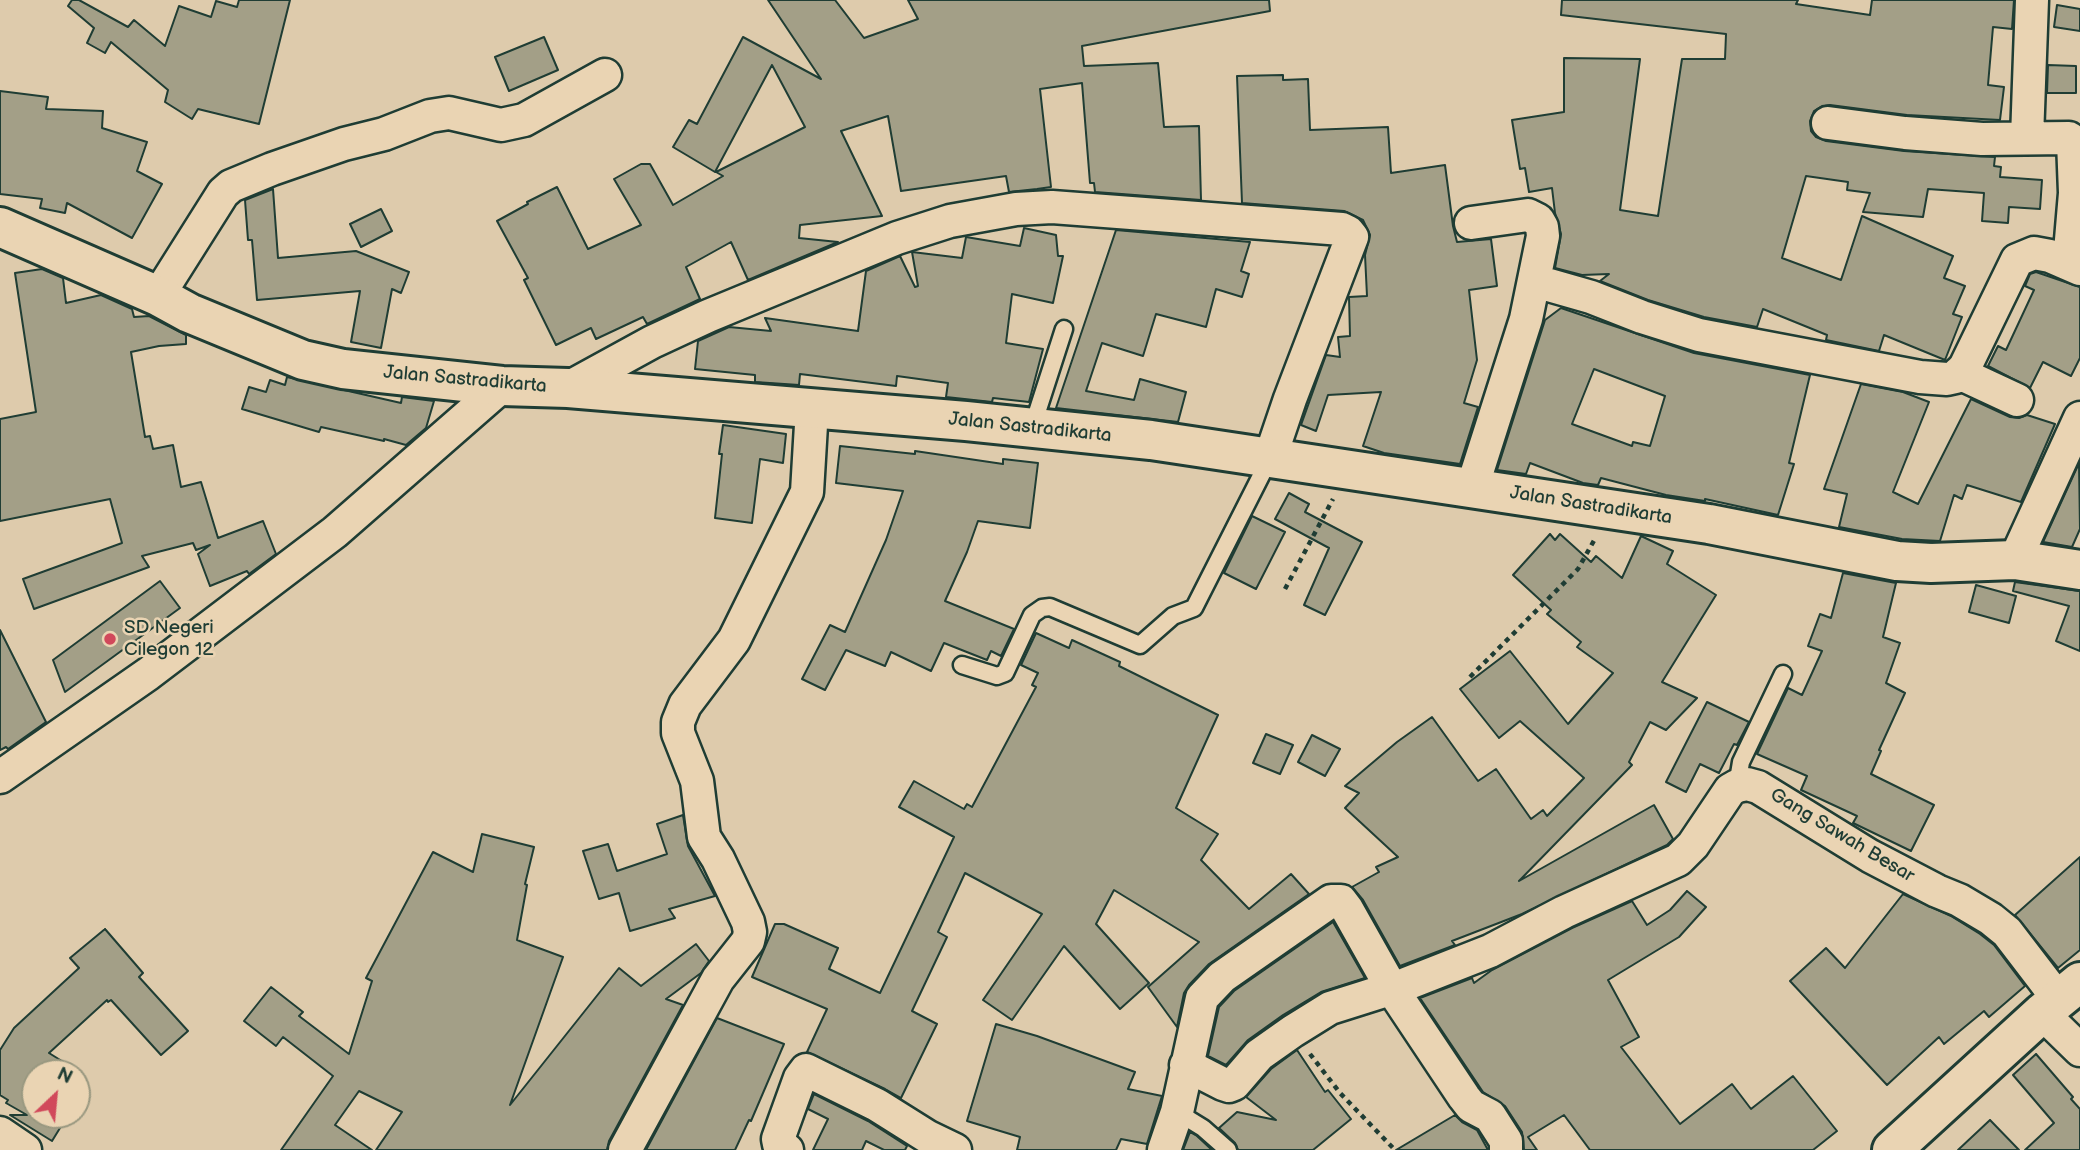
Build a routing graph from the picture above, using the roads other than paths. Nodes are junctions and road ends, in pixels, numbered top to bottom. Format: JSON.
{"nodes":[{"id":1,"x":2032,"y":0,"type":"edge"},
{"id":2,"x":605,"y":75,"type":"dead end"},
{"id":3,"x":1828,"y":122,"type":"dead end"},
{"id":4,"x":2027,"y":138,"type":"junction"},
{"id":5,"x":1471,"y":223,"type":"dead end"},
{"id":6,"x":0,"y":227,"type":"edge"},
{"id":7,"x":2075,"y":266,"type":"edge"},
{"id":8,"x":1535,"y":281,"type":"junction"},
{"id":9,"x":158,"y":296,"type":"junction"},
{"id":10,"x":1065,"y":329,"type":"dead end"},
{"id":11,"x":1959,"y":373,"type":"junction"},
{"id":12,"x":502,"y":386,"type":"junction"},
{"id":13,"x":568,"y":388,"type":"junction"},
{"id":14,"x":2017,"y":400,"type":"dead end"},
{"id":15,"x":812,"y":408,"type":"junction"},
{"id":16,"x":2080,"y":418,"type":"edge"},
{"id":17,"x":1032,"y":428,"type":"junction"},
{"id":18,"x":1270,"y":458,"type":"junction"},
{"id":19,"x":1472,"y":488,"type":"junction"},
{"id":20,"x":2015,"y":559,"type":"junction"},
{"id":21,"x":2080,"y":570,"type":"edge"},
{"id":22,"x":962,"y":665,"type":"dead end"},
{"id":23,"x":1783,"y":674,"type":"dead end"},
{"id":24,"x":0,"y":777,"type":"edge"},
{"id":25,"x":1737,"y":786,"type":"junction"},
{"id":26,"x":1392,"y":989,"type":"junction"},
{"id":27,"x":2061,"y":998,"type":"edge"},
{"id":28,"x":2080,"y":1050,"type":"edge"},
{"id":29,"x":1186,"y":1065,"type":"junction"},
{"id":30,"x":1177,"y":1112,"type":"junction"},
{"id":31,"x":0,"y":1133,"type":"edge"},
{"id":32,"x":25,"y":1150,"type":"edge"},
{"id":33,"x":625,"y":1150,"type":"edge"},
{"id":34,"x":787,"y":1150,"type":"edge"},
{"id":35,"x":955,"y":1150,"type":"edge"},
{"id":36,"x":1164,"y":1150,"type":"edge"},
{"id":37,"x":1228,"y":1150,"type":"edge"},
{"id":38,"x":1506,"y":1150,"type":"edge"},
{"id":39,"x":1892,"y":1150,"type":"edge"}],
"edges":[{"from":1,"to":4,"type":"street"},
{"from":2,"to":9,"type":"street"},
{"from":3,"to":4,"type":"street"},
{"from":4,"to":7,"type":"street"},
{"from":5,"to":8,"type":"street"},
{"from":6,"to":9,"type":"street","name":"Jalan Sastradikarta"},
{"from":7,"to":11,"type":"street"},
{"from":8,"to":11,"type":"street"},
{"from":8,"to":19,"type":"street"},
{"from":9,"to":12,"type":"street","name":"Jalan Sastradikarta"},
{"from":10,"to":17,"type":"lane"},
{"from":11,"to":14,"type":"street"},
{"from":12,"to":13,"type":"street","name":"Jalan Sastradikarta"},
{"from":12,"to":24,"type":"street"},
{"from":13,"to":15,"type":"street","name":"Jalan Sastradikarta"},
{"from":13,"to":18,"type":"street"},
{"from":15,"to":17,"type":"street","name":"Jalan Sastradikarta"},
{"from":15,"to":33,"type":"street"},
{"from":16,"to":20,"type":"street"},
{"from":17,"to":18,"type":"street","name":"Jalan Sastradikarta"},
{"from":18,"to":19,"type":"street","name":"Jalan Sastradikarta"},
{"from":18,"to":22,"type":"lane"},
{"from":19,"to":20,"type":"street","name":"Jalan Sastradikarta"},
{"from":20,"to":21,"type":"street","name":"Jalan Sastradikarta"},
{"from":23,"to":25,"type":"lane"},
{"from":25,"to":26,"type":"street"},
{"from":25,"to":27,"type":"street","name":"Gang Sawah Besar"},
{"from":26,"to":29,"type":"street"},
{"from":26,"to":29,"type":"street"},
{"from":26,"to":38,"type":"street"},
{"from":27,"to":28,"type":"street","name":"Gang Sawah Besar"},
{"from":27,"to":39,"type":"street"},
{"from":29,"to":30,"type":"street"},
{"from":30,"to":36,"type":"street"},
{"from":30,"to":37,"type":"lane"},
{"from":31,"to":32,"type":"street"},
{"from":34,"to":35,"type":"street"}]}
